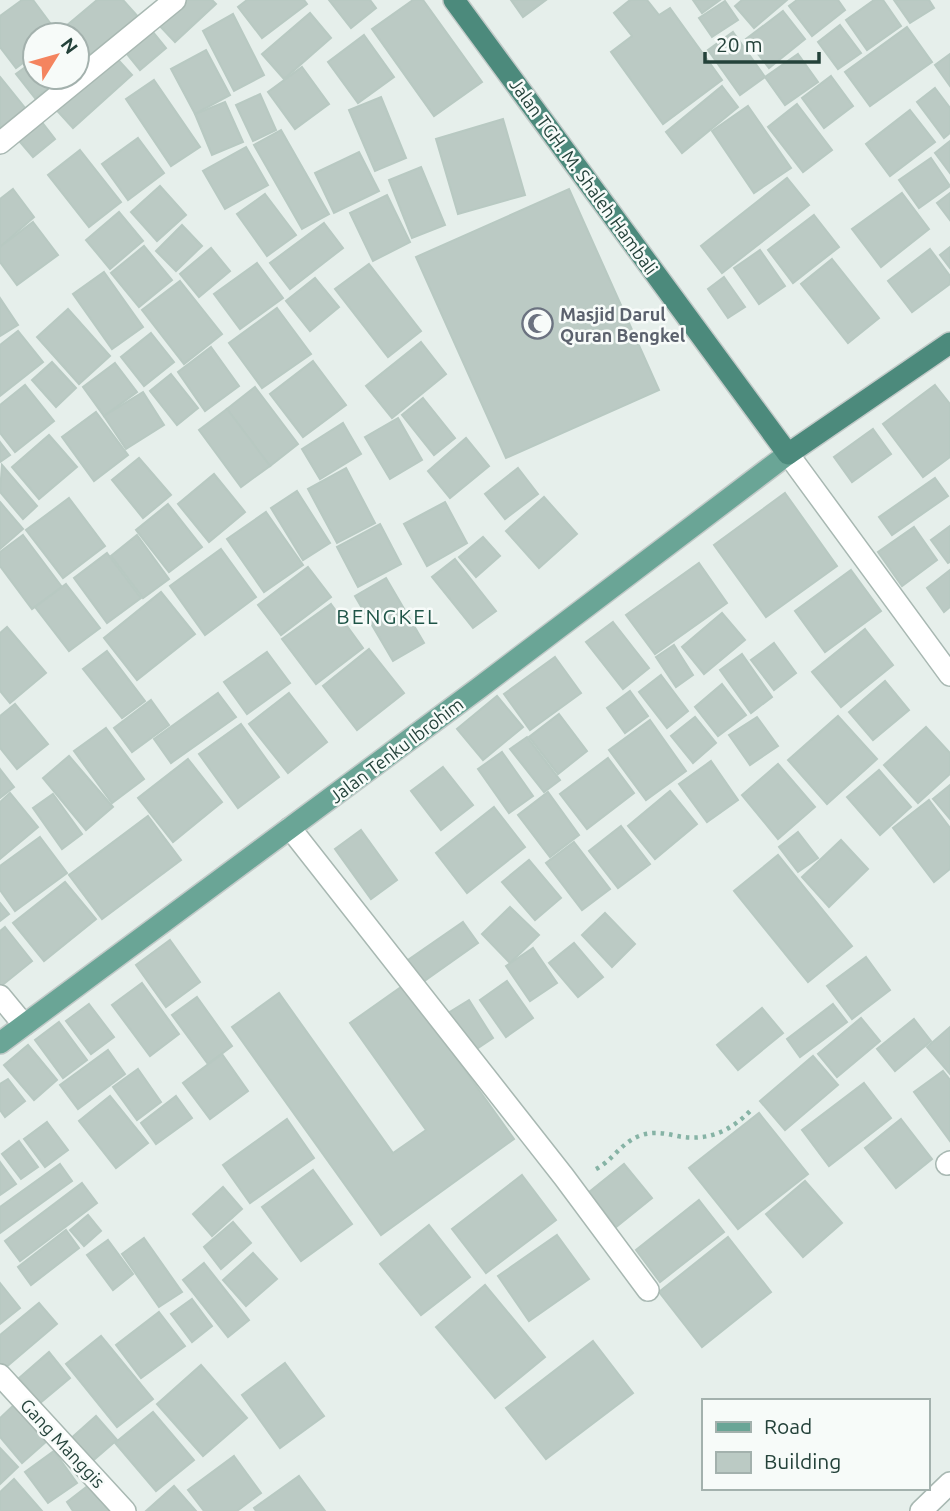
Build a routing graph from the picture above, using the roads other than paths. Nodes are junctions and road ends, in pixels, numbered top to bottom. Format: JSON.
{"nodes":[{"id":1,"x":175,"y":0,"type":"edge"},
{"id":2,"x":454,"y":0,"type":"edge"},
{"id":3,"x":0,"y":143,"type":"edge"},
{"id":4,"x":950,"y":343,"type":"edge"},
{"id":5,"x":788,"y":454,"type":"junction"},
{"id":6,"x":950,"y":676,"type":"edge"},
{"id":7,"x":290,"y":828,"type":"junction"},
{"id":8,"x":0,"y":996,"type":"edge"},
{"id":9,"x":24,"y":1025,"type":"junction"},
{"id":10,"x":0,"y":1043,"type":"edge"},
{"id":11,"x":648,"y":1290,"type":"dead end"},
{"id":12,"x":0,"y":1375,"type":"edge"},
{"id":13,"x":950,"y":1483,"type":"edge"},
{"id":14,"x":125,"y":1511,"type":"edge"},
{"id":15,"x":920,"y":1511,"type":"edge"}],
"edges":[{"from":1,"to":3,"type":"street"},
{"from":2,"to":5,"type":"highway","name":"Jalan TGH. M. Shaleh Hambali"},
{"from":4,"to":5,"type":"highway"},
{"from":5,"to":6,"type":"street"},
{"from":5,"to":7,"type":"main road","name":"Jalan Tenku Ibrohim"},
{"from":7,"to":9,"type":"main road","name":"Jalan Tenku Ibrohim"},
{"from":7,"to":11,"type":"street"},
{"from":8,"to":9,"type":"street"},
{"from":9,"to":10,"type":"main road","name":"Jalan Tenku Ibrohim"},
{"from":12,"to":14,"type":"street","name":"Gang Manggis"},
{"from":13,"to":15,"type":"street"}]}
